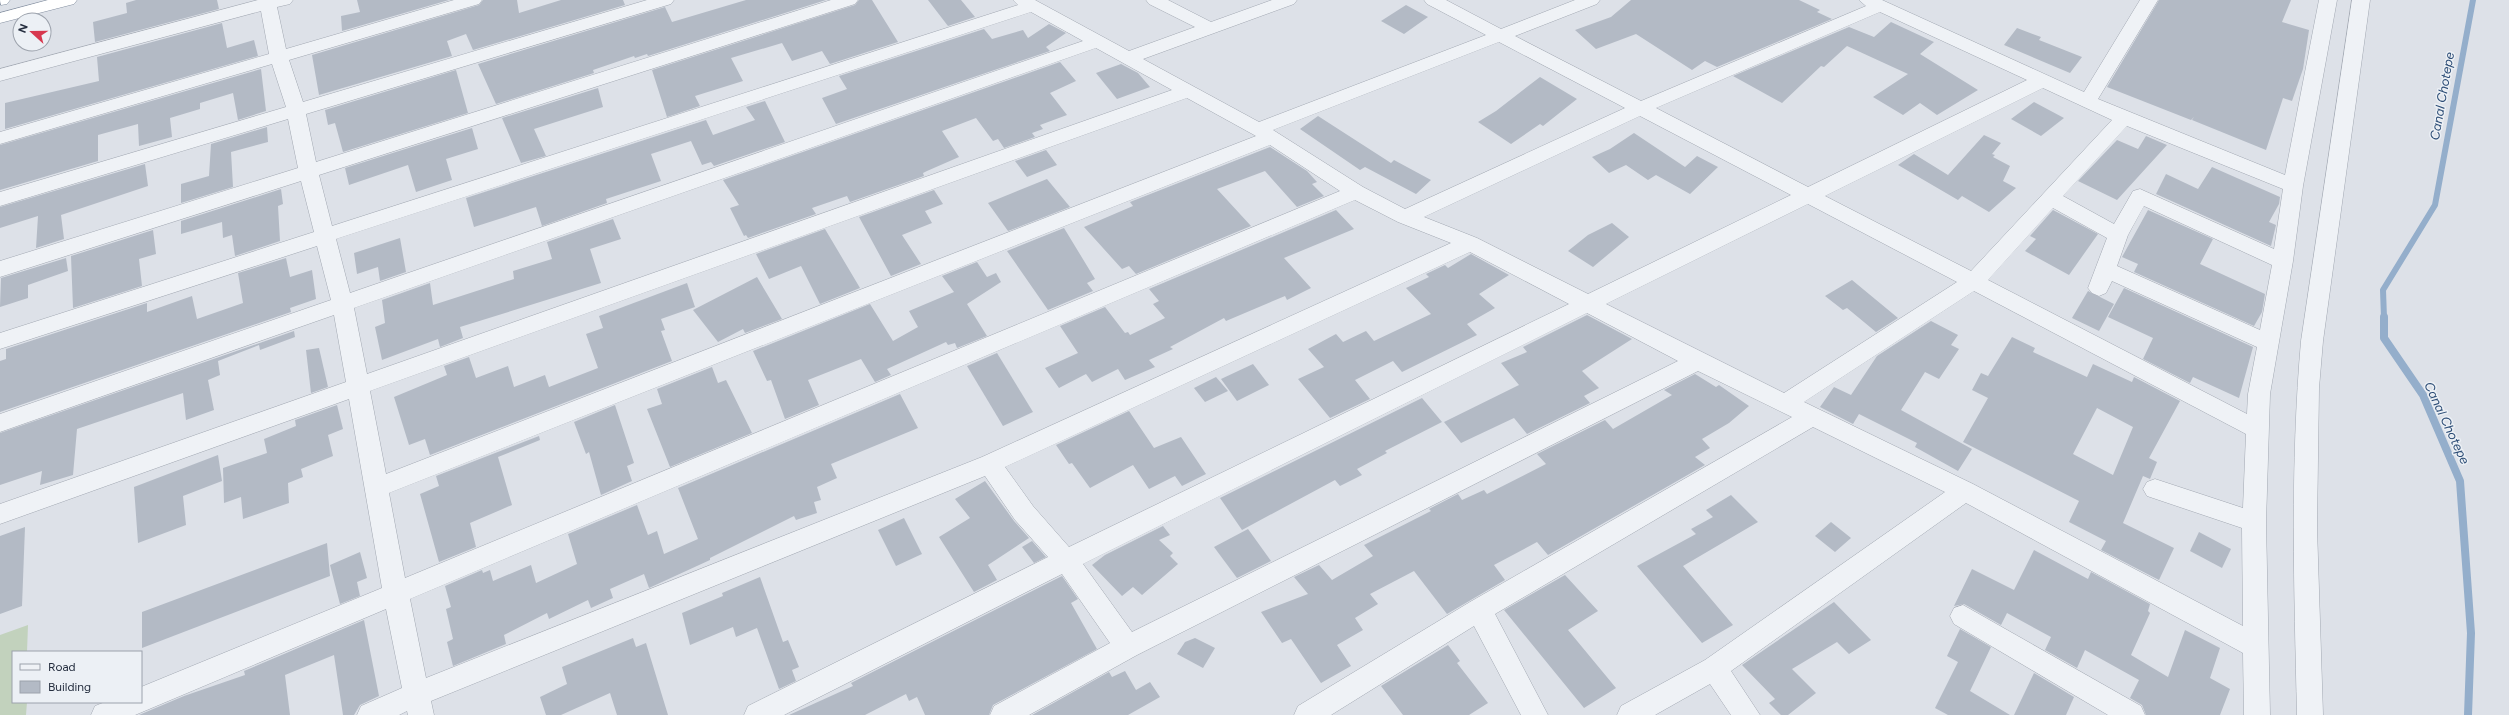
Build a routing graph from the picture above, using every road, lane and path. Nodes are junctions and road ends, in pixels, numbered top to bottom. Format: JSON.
{"nodes":[{"id":1,"x":68,"y":0,"type":"edge"},
{"id":2,"x":473,"y":0,"type":"edge"},
{"id":3,"x":665,"y":0,"type":"edge"},
{"id":4,"x":849,"y":0,"type":"edge"},
{"id":5,"x":1155,"y":0,"type":"edge"},
{"id":6,"x":1288,"y":0,"type":"edge"},
{"id":7,"x":1433,"y":0,"type":"edge"},
{"id":8,"x":1591,"y":0,"type":"edge"},
{"id":9,"x":2149,"y":0,"type":"edge"},
{"id":10,"x":2328,"y":0,"type":"edge"},
{"id":11,"x":2361,"y":0,"type":"edge"},
{"id":12,"x":273,"y":2,"type":"edge"},
{"id":13,"x":1027,"y":3,"type":"edge"},
{"id":14,"x":1873,"y":3,"type":"edge"},
{"id":15,"x":0,"y":18,"type":"edge"},
{"id":16,"x":1210,"y":28,"type":"junction"},
{"id":17,"x":1497,"y":35,"type":"junction"},
{"id":18,"x":1099,"y":40,"type":"junction"},
{"id":19,"x":279,"y":57,"type":"junction"},
{"id":20,"x":1128,"y":58,"type":"junction"},
{"id":21,"x":0,"y":75,"type":"edge"},
{"id":22,"x":2041,"y":82,"type":"junction"},
{"id":23,"x":1187,"y":91,"type":"junction"},
{"id":24,"x":2088,"y":100,"type":"junction"},
{"id":25,"x":1638,"y":109,"type":"junction"},
{"id":26,"x":296,"y":111,"type":"junction"},
{"id":27,"x":2124,"y":118,"type":"junction"},
{"id":28,"x":1264,"y":133,"type":"junction"},
{"id":29,"x":0,"y":138,"type":"edge"},
{"id":30,"x":308,"y":171,"type":"junction"},
{"id":31,"x":2293,"y":186,"type":"junction"},
{"id":32,"x":1356,"y":192,"type":"junction"},
{"id":33,"x":1807,"y":196,"type":"junction"},
{"id":34,"x":2051,"y":198,"type":"junction"},
{"id":35,"x":0,"y":199,"type":"edge"},
{"id":36,"x":1404,"y":217,"type":"junction"},
{"id":37,"x":2118,"y":235,"type":"junction"},
{"id":38,"x":324,"y":236,"type":"junction"},
{"id":39,"x":1470,"y":243,"type":"junction"},
{"id":40,"x":2283,"y":261,"type":"junction"},
{"id":41,"x":0,"y":269,"type":"edge"},
{"id":42,"x":2106,"y":269,"type":"junction"},
{"id":43,"x":1973,"y":282,"type":"junction"},
{"id":44,"x":2099,"y":288,"type":"dead end"},
{"id":45,"x":1588,"y":304,"type":"junction"},
{"id":46,"x":343,"y":305,"type":"junction"},
{"id":47,"x":0,"y":341,"type":"edge"},
{"id":48,"x":2268,"y":343,"type":"junction"},
{"id":49,"x":1698,"y":361,"type":"junction"},
{"id":50,"x":357,"y":386,"type":"junction"},
{"id":51,"x":1785,"y":404,"type":"junction"},
{"id":52,"x":1811,"y":417,"type":"junction"},
{"id":53,"x":0,"y":424,"type":"edge"},
{"id":54,"x":2258,"y":430,"type":"junction"},
{"id":55,"x":990,"y":464,"type":"junction"},
{"id":56,"x":376,"y":488,"type":"junction"},
{"id":57,"x":2155,"y":489,"type":"dead end"},
{"id":58,"x":1964,"y":491,"type":"junction"},
{"id":59,"x":0,"y":514,"type":"edge"},
{"id":60,"x":2254,"y":522,"type":"junction"},
{"id":61,"x":1066,"y":560,"type":"junction"},
{"id":62,"x":396,"y":595,"type":"junction"},
{"id":63,"x":1479,"y":610,"type":"junction"},
{"id":64,"x":1963,"y":616,"type":"dead end"},
{"id":65,"x":1128,"y":647,"type":"junction"},
{"id":66,"x":2257,"y":647,"type":"junction"},
{"id":67,"x":1714,"y":668,"type":"junction"},
{"id":68,"x":142,"y":700,"type":"edge"},
{"id":69,"x":134,"y":703,"type":"edge"},
{"id":70,"x":419,"y":705,"type":"edge"},
{"id":71,"x":104,"y":715,"type":"edge"},
{"id":72,"x":370,"y":715,"type":"edge"},
{"id":73,"x":757,"y":715,"type":"edge"},
{"id":74,"x":1003,"y":715,"type":"edge"},
{"id":75,"x":1307,"y":715,"type":"edge"},
{"id":76,"x":1535,"y":715,"type":"edge"},
{"id":77,"x":1630,"y":715,"type":"edge"},
{"id":78,"x":1747,"y":715,"type":"edge"},
{"id":79,"x":2132,"y":715,"type":"edge"},
{"id":80,"x":2256,"y":715,"type":"edge"},
{"id":81,"x":2310,"y":715,"type":"edge"}],
"edges":[{"from":1,"to":15,"type":"highway"},
{"from":2,"to":19,"type":"street"},
{"from":3,"to":26,"type":"street"},
{"from":4,"to":30,"type":"street"},
{"from":5,"to":16,"type":"street"},
{"from":6,"to":16,"type":"street"},
{"from":7,"to":17,"type":"street"},
{"from":8,"to":17,"type":"street"},
{"from":9,"to":24,"type":"street"},
{"from":10,"to":31,"type":"street"},
{"from":11,"to":81,"type":"street"},
{"from":12,"to":19,"type":"street"},
{"from":12,"to":21,"type":"street"},
{"from":13,"to":18,"type":"street"},
{"from":13,"to":38,"type":"street"},
{"from":14,"to":22,"type":"street"},
{"from":14,"to":25,"type":"street"},
{"from":16,"to":20,"type":"street"},
{"from":17,"to":25,"type":"street"},
{"from":17,"to":28,"type":"street"},
{"from":18,"to":20,"type":"street"},
{"from":18,"to":46,"type":"street"},
{"from":19,"to":26,"type":"street"},
{"from":19,"to":29,"type":"street"},
{"from":20,"to":23,"type":"street"},
{"from":22,"to":24,"type":"street"},
{"from":22,"to":33,"type":"street"},
{"from":23,"to":28,"type":"street"},
{"from":23,"to":50,"type":"street"},
{"from":24,"to":27,"type":"street"},
{"from":25,"to":33,"type":"street"},
{"from":25,"to":36,"type":"street"},
{"from":26,"to":30,"type":"street"},
{"from":26,"to":35,"type":"street"},
{"from":27,"to":31,"type":"street"},
{"from":27,"to":34,"type":"street"},
{"from":28,"to":32,"type":"street"},
{"from":28,"to":56,"type":"street"},
{"from":30,"to":38,"type":"street"},
{"from":30,"to":41,"type":"street"},
{"from":31,"to":40,"type":"street"},
{"from":32,"to":36,"type":"street"},
{"from":32,"to":62,"type":"street"},
{"from":33,"to":43,"type":"street"},
{"from":33,"to":45,"type":"street"},
{"from":34,"to":37,"type":"street"},
{"from":34,"to":43,"type":"street"},
{"from":36,"to":39,"type":"street"},
{"from":37,"to":40,"type":"street"},
{"from":37,"to":42,"type":"street"},
{"from":38,"to":46,"type":"street"},
{"from":38,"to":47,"type":"street"},
{"from":39,"to":45,"type":"street"},
{"from":39,"to":55,"type":"street"},
{"from":40,"to":48,"type":"street"},
{"from":42,"to":44,"type":"street"},
{"from":42,"to":48,"type":"street"},
{"from":43,"to":51,"type":"street"},
{"from":43,"to":54,"type":"street"},
{"from":45,"to":49,"type":"street"},
{"from":45,"to":61,"type":"street"},
{"from":46,"to":50,"type":"street"},
{"from":46,"to":53,"type":"street"},
{"from":48,"to":54,"type":"street"},
{"from":49,"to":51,"type":"street"},
{"from":49,"to":65,"type":"street"},
{"from":50,"to":56,"type":"street"},
{"from":50,"to":59,"type":"street"},
{"from":51,"to":52,"type":"street"},
{"from":52,"to":58,"type":"street"},
{"from":52,"to":63,"type":"street"},
{"from":54,"to":60,"type":"street"},
{"from":55,"to":61,"type":"street"},
{"from":55,"to":70,"type":"street"},
{"from":56,"to":62,"type":"street"},
{"from":57,"to":60,"type":"street"},
{"from":58,"to":66,"type":"street"},
{"from":58,"to":67,"type":"street"},
{"from":60,"to":66,"type":"street"},
{"from":61,"to":65,"type":"street"},
{"from":61,"to":73,"type":"street"},
{"from":62,"to":68,"type":"street"},
{"from":62,"to":70,"type":"street"},
{"from":63,"to":75,"type":"street"},
{"from":63,"to":76,"type":"street"},
{"from":64,"to":79,"type":"street"},
{"from":65,"to":74,"type":"street"},
{"from":66,"to":80,"type":"street"},
{"from":67,"to":77,"type":"street"},
{"from":67,"to":78,"type":"street"},
{"from":69,"to":71,"type":"street"},
{"from":70,"to":72,"type":"street"}]}
